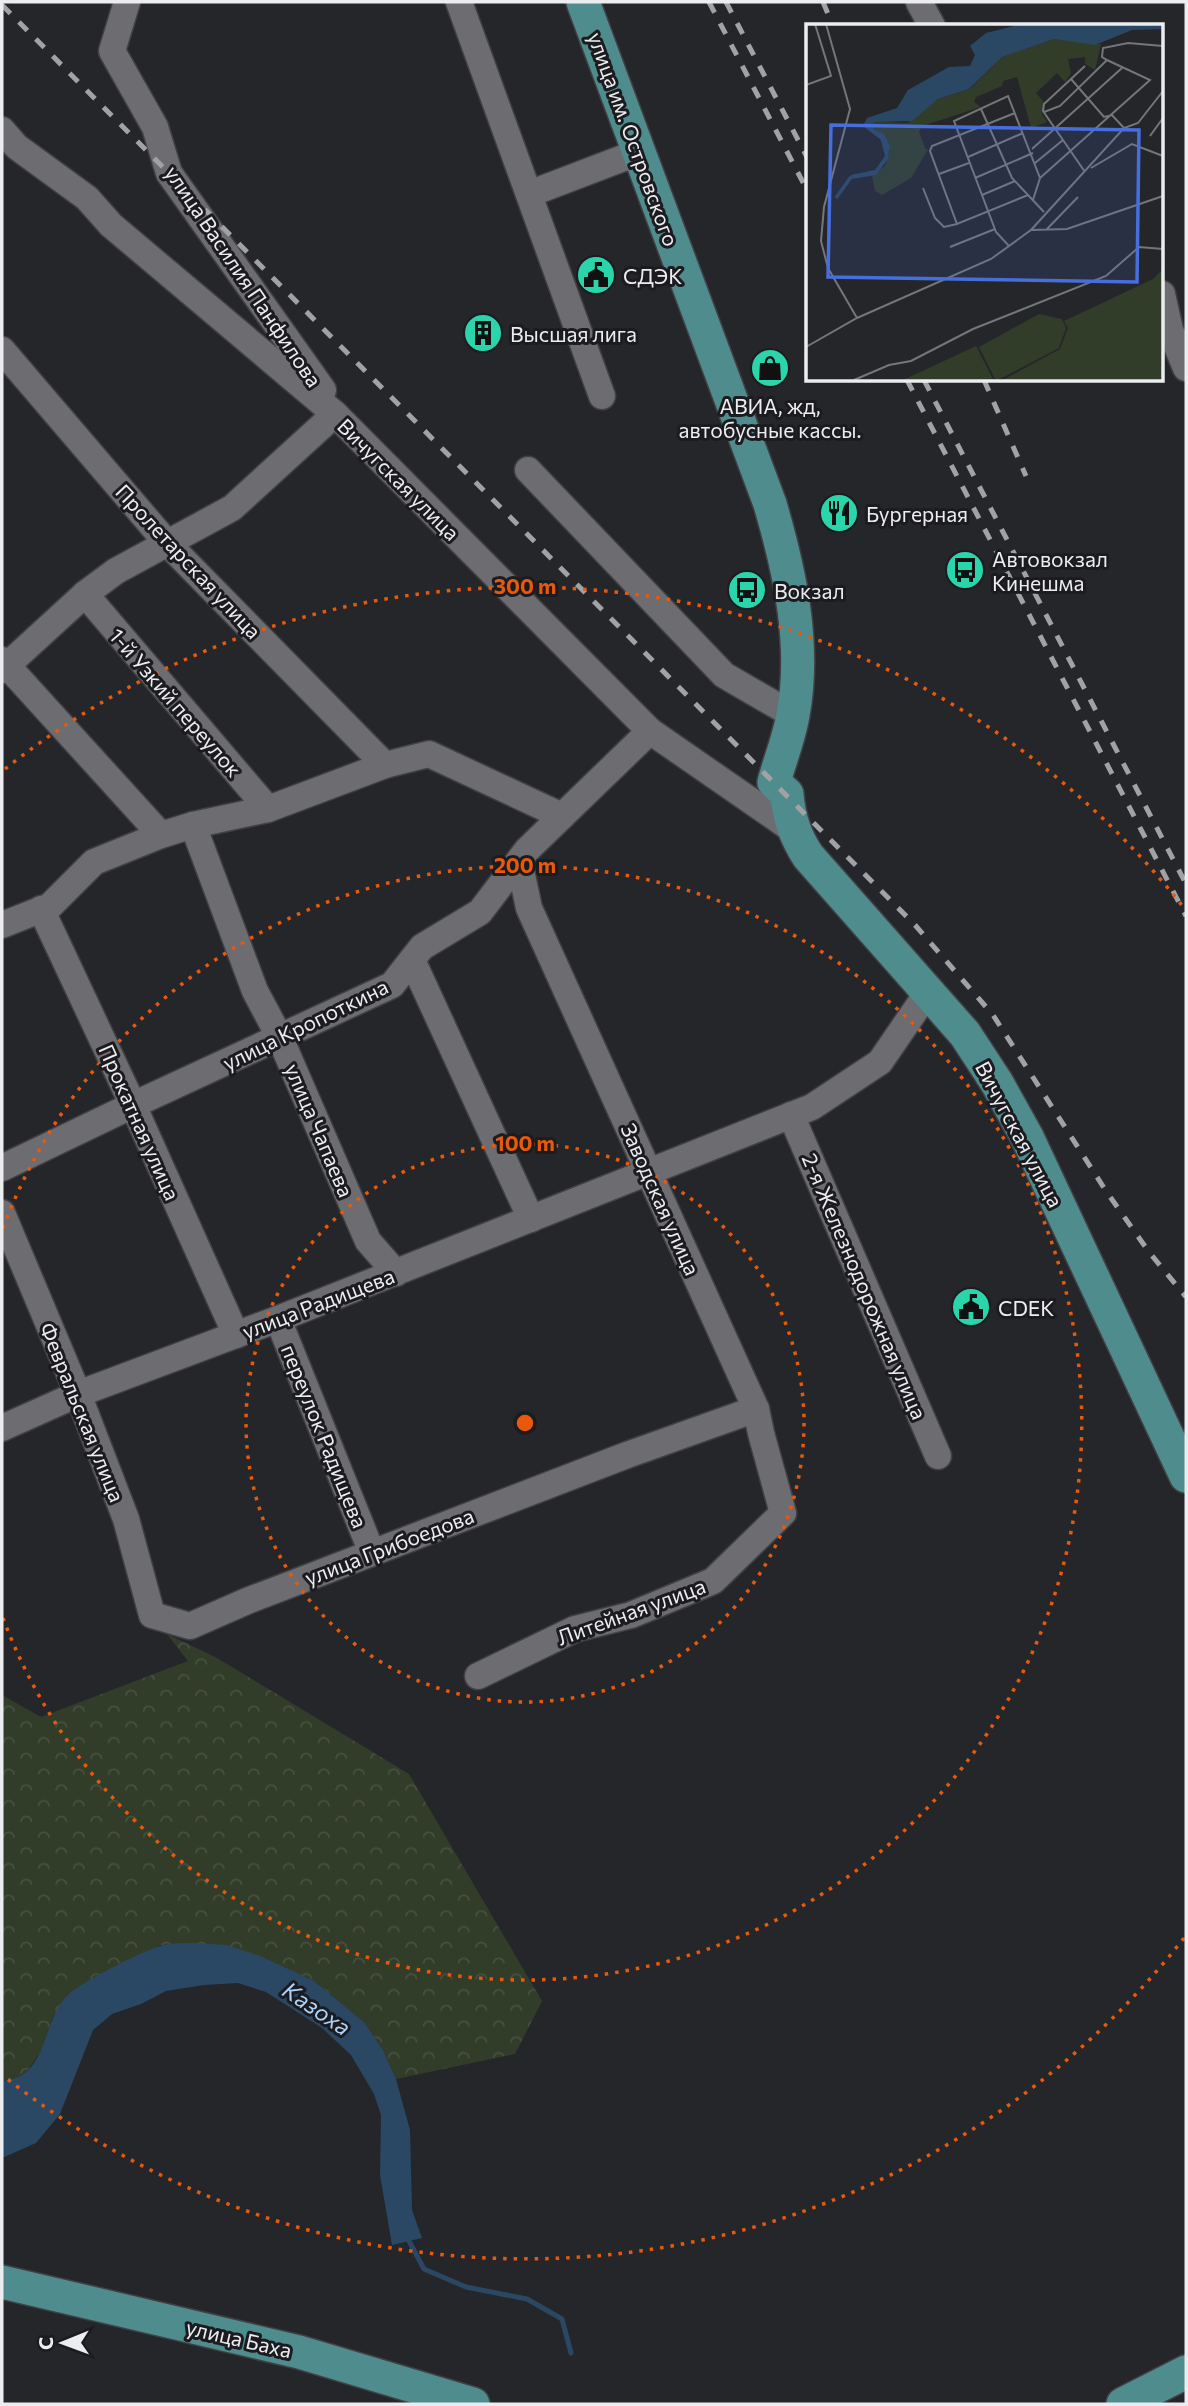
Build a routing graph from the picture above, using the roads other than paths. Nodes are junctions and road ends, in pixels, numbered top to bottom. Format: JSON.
{"nodes":[{"id":1,"x":127,"y":2,"type":"edge"},
{"id":2,"x":459,"y":2,"type":"edge"},
{"id":3,"x":583,"y":2,"type":"edge"},
{"id":4,"x":919,"y":2,"type":"edge"},
{"id":5,"x":931,"y":24,"type":"edge"},
{"id":6,"x":2,"y":130,"type":"edge"},
{"id":7,"x":639,"y":152,"type":"junction"},
{"id":8,"x":529,"y":194,"type":"junction"},
{"id":9,"x":1164,"y":303,"type":"edge"},
{"id":10,"x":2,"y":350,"type":"edge"},
{"id":11,"x":1186,"y":368,"type":"edge"},
{"id":12,"x":602,"y":396,"type":"dead end"},
{"id":13,"x":343,"y":422,"type":"junction"},
{"id":14,"x":528,"y":470,"type":"dead end"},
{"id":15,"x":167,"y":543,"type":"junction"},
{"id":16,"x":85,"y":594,"type":"junction"},
{"id":17,"x":792,"y":594,"type":"joint"},
{"id":18,"x":3,"y":665,"type":"edge"},
{"id":19,"x":793,"y":715,"type":"junction"},
{"id":20,"x":650,"y":731,"type":"junction"},
{"id":21,"x":384,"y":765,"type":"junction"},
{"id":22,"x":268,"y":809,"type":"junction"},
{"id":23,"x":562,"y":816,"type":"junction"},
{"id":24,"x":192,"y":825,"type":"junction"},
{"id":25,"x":793,"y":831,"type":"junction"},
{"id":26,"x":161,"y":835,"type":"junction"},
{"id":27,"x":519,"y":861,"type":"junction"},
{"id":28,"x":41,"y":909,"type":"junction"},
{"id":29,"x":2,"y":925,"type":"edge"},
{"id":30,"x":412,"y":960,"type":"junction"},
{"id":31,"x":928,"y":992,"type":"junction"},
{"id":32,"x":280,"y":1038,"type":"junction"},
{"id":33,"x":133,"y":1105,"type":"junction"},
{"id":34,"x":791,"y":1115,"type":"junction"},
{"id":35,"x":2,"y":1168,"type":"edge"},
{"id":36,"x":641,"y":1175,"type":"junction"},
{"id":37,"x":2,"y":1213,"type":"edge"},
{"id":38,"x":531,"y":1219,"type":"junction"},
{"id":39,"x":396,"y":1273,"type":"junction"},
{"id":40,"x":278,"y":1319,"type":"junction"},
{"id":41,"x":236,"y":1335,"type":"junction"},
{"id":42,"x":78,"y":1394,"type":"junction"},
{"id":43,"x":756,"y":1409,"type":"junction"},
{"id":44,"x":2,"y":1428,"type":"edge"},
{"id":45,"x":938,"y":1456,"type":"dead end"},
{"id":46,"x":1186,"y":1476,"type":"edge"},
{"id":47,"x":372,"y":1553,"type":"junction"},
{"id":48,"x":152,"y":1615,"type":"joint"},
{"id":49,"x":478,"y":1676,"type":"dead end"},
{"id":50,"x":2,"y":2282,"type":"edge"},
{"id":51,"x":1186,"y":2372,"type":"edge"},
{"id":52,"x":473,"y":2404,"type":"edge"},
{"id":53,"x":1123,"y":2404,"type":"edge"}],
"edges":[{"from":1,"to":13,"type":"street","name":"улица Василия Панфилова"},
{"from":2,"to":8,"type":"street"},
{"from":3,"to":7,"type":"main road","name":"улица им. Островского"},
{"from":4,"to":5,"type":"street"},
{"from":6,"to":13,"type":"street","name":"Вичугская улица"},
{"from":7,"to":8,"type":"street"},
{"from":7,"to":17,"type":"main road","name":"улица им. Островского"},
{"from":8,"to":12,"type":"street"},
{"from":9,"to":11,"type":"street"},
{"from":10,"to":15,"type":"street","name":"Пролетарская улица"},
{"from":13,"to":15,"type":"street"},
{"from":13,"to":20,"type":"street","name":"Вичугская улица"},
{"from":14,"to":19,"type":"street"},
{"from":15,"to":16,"type":"street"},
{"from":15,"to":21,"type":"street","name":"Пролетарская улица"},
{"from":16,"to":18,"type":"street"},
{"from":16,"to":22,"type":"street","name":"1-й Узкий переулок"},
{"from":17,"to":19,"type":"main road","name":"Вичугская улица"},
{"from":18,"to":26,"type":"street"},
{"from":19,"to":25,"type":"main road","name":"Вичугская улица"},
{"from":20,"to":23,"type":"street","name":"улица Кропоткина"},
{"from":20,"to":25,"type":"street","name":"Вичугская улица"},
{"from":21,"to":22,"type":"street"},
{"from":21,"to":23,"type":"street"},
{"from":22,"to":24,"type":"street"},
{"from":23,"to":27,"type":"street","name":"улица Кропоткина"},
{"from":24,"to":26,"type":"street"},
{"from":24,"to":32,"type":"street","name":"улица Чапаева"},
{"from":25,"to":31,"type":"main road","name":"Вичугская улица"},
{"from":26,"to":28,"type":"street"},
{"from":27,"to":30,"type":"street","name":"улица Кропоткина"},
{"from":27,"to":36,"type":"street","name":"Заводская улица"},
{"from":28,"to":29,"type":"street"},
{"from":28,"to":33,"type":"street","name":"Прокатная улица"},
{"from":30,"to":32,"type":"street","name":"улица Кропоткина"},
{"from":30,"to":38,"type":"street"},
{"from":31,"to":34,"type":"street"},
{"from":31,"to":46,"type":"main road","name":"Вичугская улица"},
{"from":32,"to":33,"type":"street","name":"улица Кропоткина"},
{"from":32,"to":39,"type":"street","name":"улица Чапаева"},
{"from":33,"to":35,"type":"street","name":"улица Кропоткина"},
{"from":33,"to":41,"type":"street","name":"Прокатная улица"},
{"from":34,"to":36,"type":"street"},
{"from":34,"to":45,"type":"street","name":"2-я Железнодорожная улица"},
{"from":36,"to":38,"type":"street","name":"улица Радищева"},
{"from":36,"to":43,"type":"street","name":"Заводская улица"},
{"from":37,"to":42,"type":"street","name":"Февральская улица"},
{"from":38,"to":39,"type":"street","name":"улица Радищева"},
{"from":39,"to":40,"type":"street","name":"улица Радищева"},
{"from":40,"to":41,"type":"street","name":"улица Радищева"},
{"from":40,"to":47,"type":"street","name":"переулок Радищева"},
{"from":41,"to":42,"type":"street","name":"улица Радищева"},
{"from":42,"to":44,"type":"street","name":"улица Радищева"},
{"from":42,"to":48,"type":"street","name":"Февральская улица"},
{"from":43,"to":47,"type":"street","name":"улица Грибоедова"},
{"from":43,"to":49,"type":"street","name":"Литейная улица"},
{"from":47,"to":48,"type":"street","name":"улица Грибоедова"},
{"from":50,"to":52,"type":"main road","name":"улица Баха"},
{"from":51,"to":53,"type":"main road"}]}
